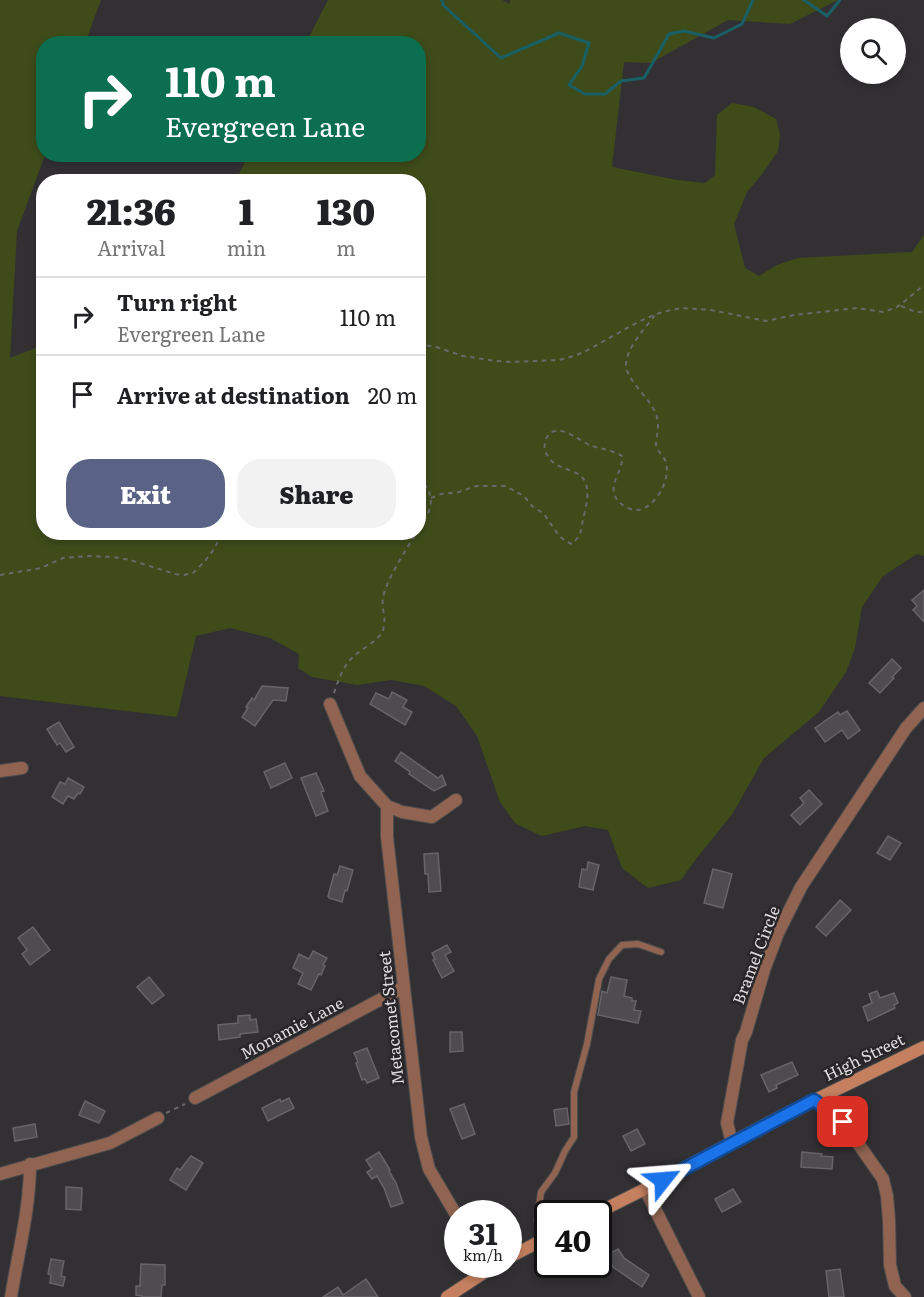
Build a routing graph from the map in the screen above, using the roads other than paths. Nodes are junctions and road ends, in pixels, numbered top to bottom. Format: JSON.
{"nodes":[{"id":1,"x":330,"y":704,"type":"road end"},
{"id":2,"x":924,"y":708,"type":"edge"},
{"id":3,"x":22,"y":768,"type":"dead end"},
{"id":4,"x":0,"y":771,"type":"edge"},
{"id":5,"x":456,"y":800,"type":"dead end"},
{"id":6,"x":387,"y":806,"type":"junction"},
{"id":7,"x":661,"y":952,"type":"dead end"},
{"id":8,"x":404,"y":987,"type":"junction"},
{"id":9,"x":924,"y":1047,"type":"edge"},
{"id":10,"x":195,"y":1098,"type":"road end"},
{"id":11,"x":814,"y":1100,"type":"junction"},
{"id":12,"x":158,"y":1118,"type":"road end"},
{"id":13,"x":732,"y":1143,"type":"junction"},
{"id":14,"x":30,"y":1164,"type":"junction"},
{"id":15,"x":0,"y":1174,"type":"edge"},
{"id":16,"x":645,"y":1189,"type":"junction"},
{"id":17,"x":448,"y":1200,"type":"edge"},
{"id":18,"x":540,"y":1200,"type":"edge"},
{"id":19,"x":612,"y":1206,"type":"edge"},
{"id":20,"x":474,"y":1278,"type":"edge"},
{"id":21,"x":11,"y":1297,"type":"edge"},
{"id":22,"x":447,"y":1297,"type":"edge"},
{"id":23,"x":699,"y":1297,"type":"edge"},
{"id":24,"x":905,"y":1297,"type":"edge"}],
"edges":[{"from":1,"to":6,"type":"street"},
{"from":2,"to":13,"type":"street","name":"Bramel Circle"},
{"from":3,"to":4,"type":"street"},
{"from":5,"to":6,"type":"street"},
{"from":6,"to":8,"type":"street","name":"Metacomet Street"},
{"from":7,"to":18,"type":"lane"},
{"from":8,"to":10,"type":"street","name":"Monamie Lane"},
{"from":8,"to":17,"type":"street","name":"Metacomet Street"},
{"from":9,"to":11,"type":"street","name":"High Street"},
{"from":11,"to":13,"type":"street","name":"High Street"},
{"from":11,"to":24,"type":"street"},
{"from":12,"to":14,"type":"street"},
{"from":13,"to":16,"type":"street","name":"High Street"},
{"from":14,"to":15,"type":"street"},
{"from":14,"to":21,"type":"street"},
{"from":16,"to":19,"type":"street","name":"High Street"},
{"from":16,"to":23,"type":"street"},
{"from":20,"to":22,"type":"street"}]}
